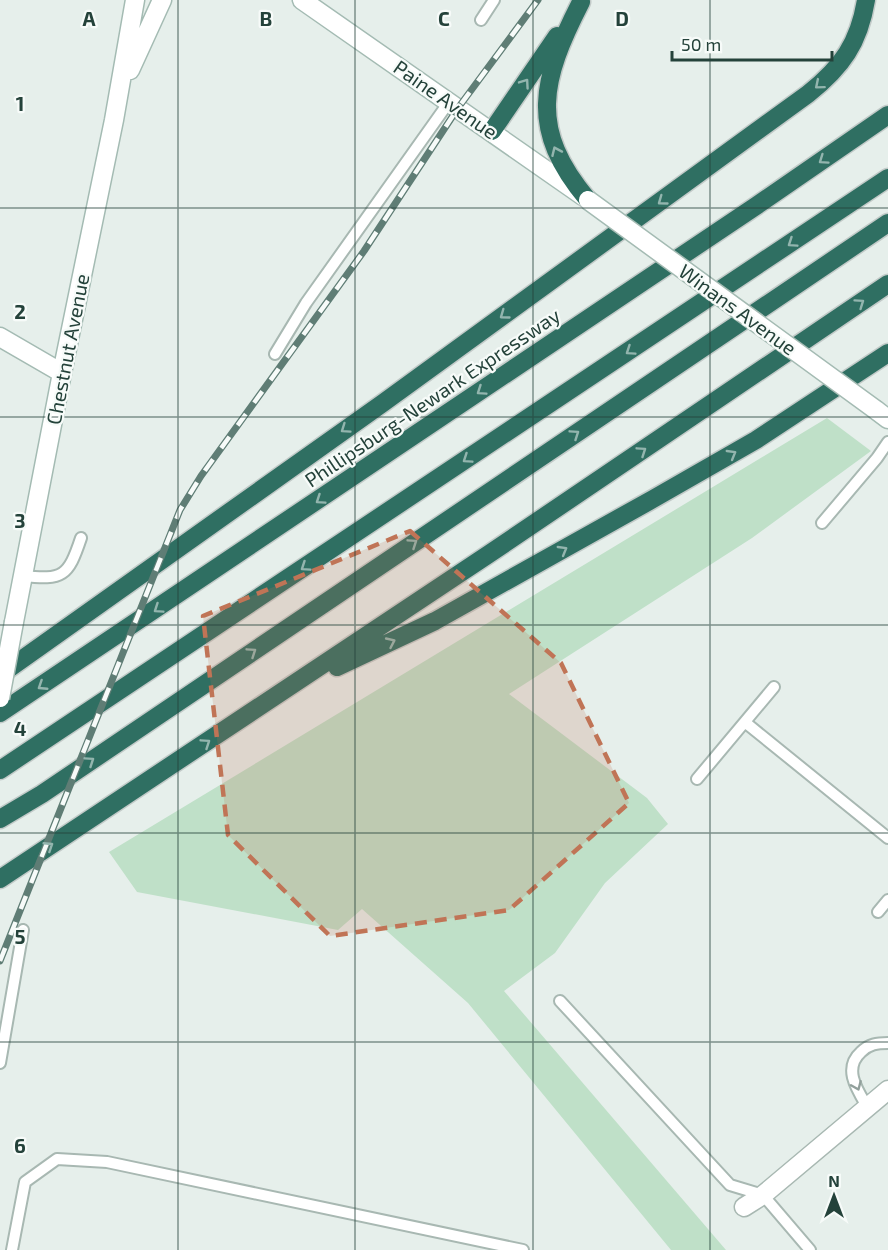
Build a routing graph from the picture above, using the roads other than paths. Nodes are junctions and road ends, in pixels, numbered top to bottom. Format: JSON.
{"nodes":[{"id":1,"x":135,"y":0,"type":"edge"},
{"id":2,"x":162,"y":0,"type":"edge"},
{"id":3,"x":302,"y":0,"type":"edge"},
{"id":4,"x":494,"y":0,"type":"edge"},
{"id":5,"x":866,"y":0,"type":"edge"},
{"id":6,"x":581,"y":1,"type":"edge"},
{"id":7,"x":481,"y":20,"type":"dead end"},
{"id":8,"x":449,"y":102,"type":"junction"},
{"id":9,"x":888,"y":115,"type":"edge"},
{"id":10,"x":114,"y":120,"type":"junction"},
{"id":11,"x":492,"y":131,"type":"junction"},
{"id":12,"x":888,"y":178,"type":"edge"},
{"id":13,"x":588,"y":200,"type":"junction"},
{"id":14,"x":888,"y":223,"type":"edge"},
{"id":15,"x":888,"y":284,"type":"edge"},
{"id":16,"x":0,"y":337,"type":"edge"},
{"id":17,"x":888,"y":353,"type":"edge"},
{"id":18,"x":275,"y":354,"type":"dead end"},
{"id":19,"x":62,"y":373,"type":"junction"},
{"id":20,"x":882,"y":415,"type":"edge"},
{"id":21,"x":888,"y":442,"type":"edge"},
{"id":22,"x":822,"y":523,"type":"dead end"},
{"id":23,"x":81,"y":538,"type":"dead end"},
{"id":24,"x":23,"y":576,"type":"junction"},
{"id":25,"x":0,"y":675,"type":"edge"},
{"id":26,"x":774,"y":687,"type":"dead end"},
{"id":27,"x":281,"y":693,"type":"junction"},
{"id":28,"x":0,"y":698,"type":"edge"},
{"id":29,"x":0,"y":713,"type":"edge"},
{"id":30,"x":746,"y":723,"type":"junction"},
{"id":31,"x":0,"y":770,"type":"edge"},
{"id":32,"x":697,"y":780,"type":"dead end"},
{"id":33,"x":0,"y":819,"type":"edge"},
{"id":34,"x":888,"y":838,"type":"edge"},
{"id":35,"x":0,"y":879,"type":"edge"},
{"id":36,"x":888,"y":900,"type":"edge"},
{"id":37,"x":878,"y":912,"type":"dead end"},
{"id":38,"x":23,"y":930,"type":"dead end"},
{"id":39,"x":560,"y":1001,"type":"dead end"},
{"id":40,"x":888,"y":1043,"type":"edge"},
{"id":41,"x":1,"y":1047,"type":"edge"},
{"id":42,"x":0,"y":1063,"type":"edge"},
{"id":43,"x":888,"y":1090,"type":"edge"},
{"id":44,"x":868,"y":1108,"type":"junction"},
{"id":45,"x":763,"y":1195,"type":"junction"},
{"id":46,"x":744,"y":1207,"type":"dead end"},
{"id":47,"x":12,"y":1250,"type":"edge"},
{"id":48,"x":524,"y":1250,"type":"edge"},
{"id":49,"x":810,"y":1250,"type":"edge"}],
"edges":[{"from":1,"to":10,"type":"main road","name":"Chestnut Avenue"},
{"from":2,"to":10,"type":"main road"},
{"from":3,"to":8,"type":"main road","name":"Paine Avenue"},
{"from":4,"to":7,"type":"lane"},
{"from":5,"to":25,"type":"highway","one_way":true},
{"from":11,"to":6,"type":"highway","one_way":true},
{"from":13,"to":6,"type":"highway","one_way":true},
{"from":8,"to":11,"type":"main road","name":"Paine Avenue"},
{"from":8,"to":18,"type":"lane"},
{"from":9,"to":29,"type":"highway","name":"Phillipsburg-Newark Expressway","one_way":true},
{"from":10,"to":19,"type":"main road","name":"Chestnut Avenue"},
{"from":11,"to":13,"type":"main road","name":"Paine Avenue"},
{"from":12,"to":31,"type":"highway","one_way":true},
{"from":13,"to":20,"type":"main road","name":"Winans Avenue","bridge":true},
{"from":33,"to":14,"type":"highway","one_way":true},
{"from":27,"to":15,"type":"highway","one_way":true},
{"from":16,"to":19,"type":"main road"},
{"from":27,"to":17,"type":"highway","one_way":true},
{"from":19,"to":24,"type":"main road","name":"Chestnut Avenue"},
{"from":21,"to":22,"type":"lane"},
{"from":23,"to":24,"type":"lane"},
{"from":24,"to":28,"type":"main road","name":"Chestnut Avenue","bridge":true},
{"from":26,"to":30,"type":"lane"},
{"from":35,"to":27,"type":"highway","one_way":true},
{"from":30,"to":32,"type":"lane"},
{"from":30,"to":34,"type":"lane"},
{"from":36,"to":37,"type":"lane"},
{"from":38,"to":41,"type":"lane"},
{"from":39,"to":45,"type":"lane"},
{"from":40,"to":44,"type":"lane","one_way":true},
{"from":41,"to":42,"type":"lane"},
{"from":43,"to":44,"type":"main road"},
{"from":44,"to":45,"type":"main road"},
{"from":45,"to":46,"type":"main road"},
{"from":45,"to":49,"type":"lane"},
{"from":47,"to":48,"type":"lane"}]}
